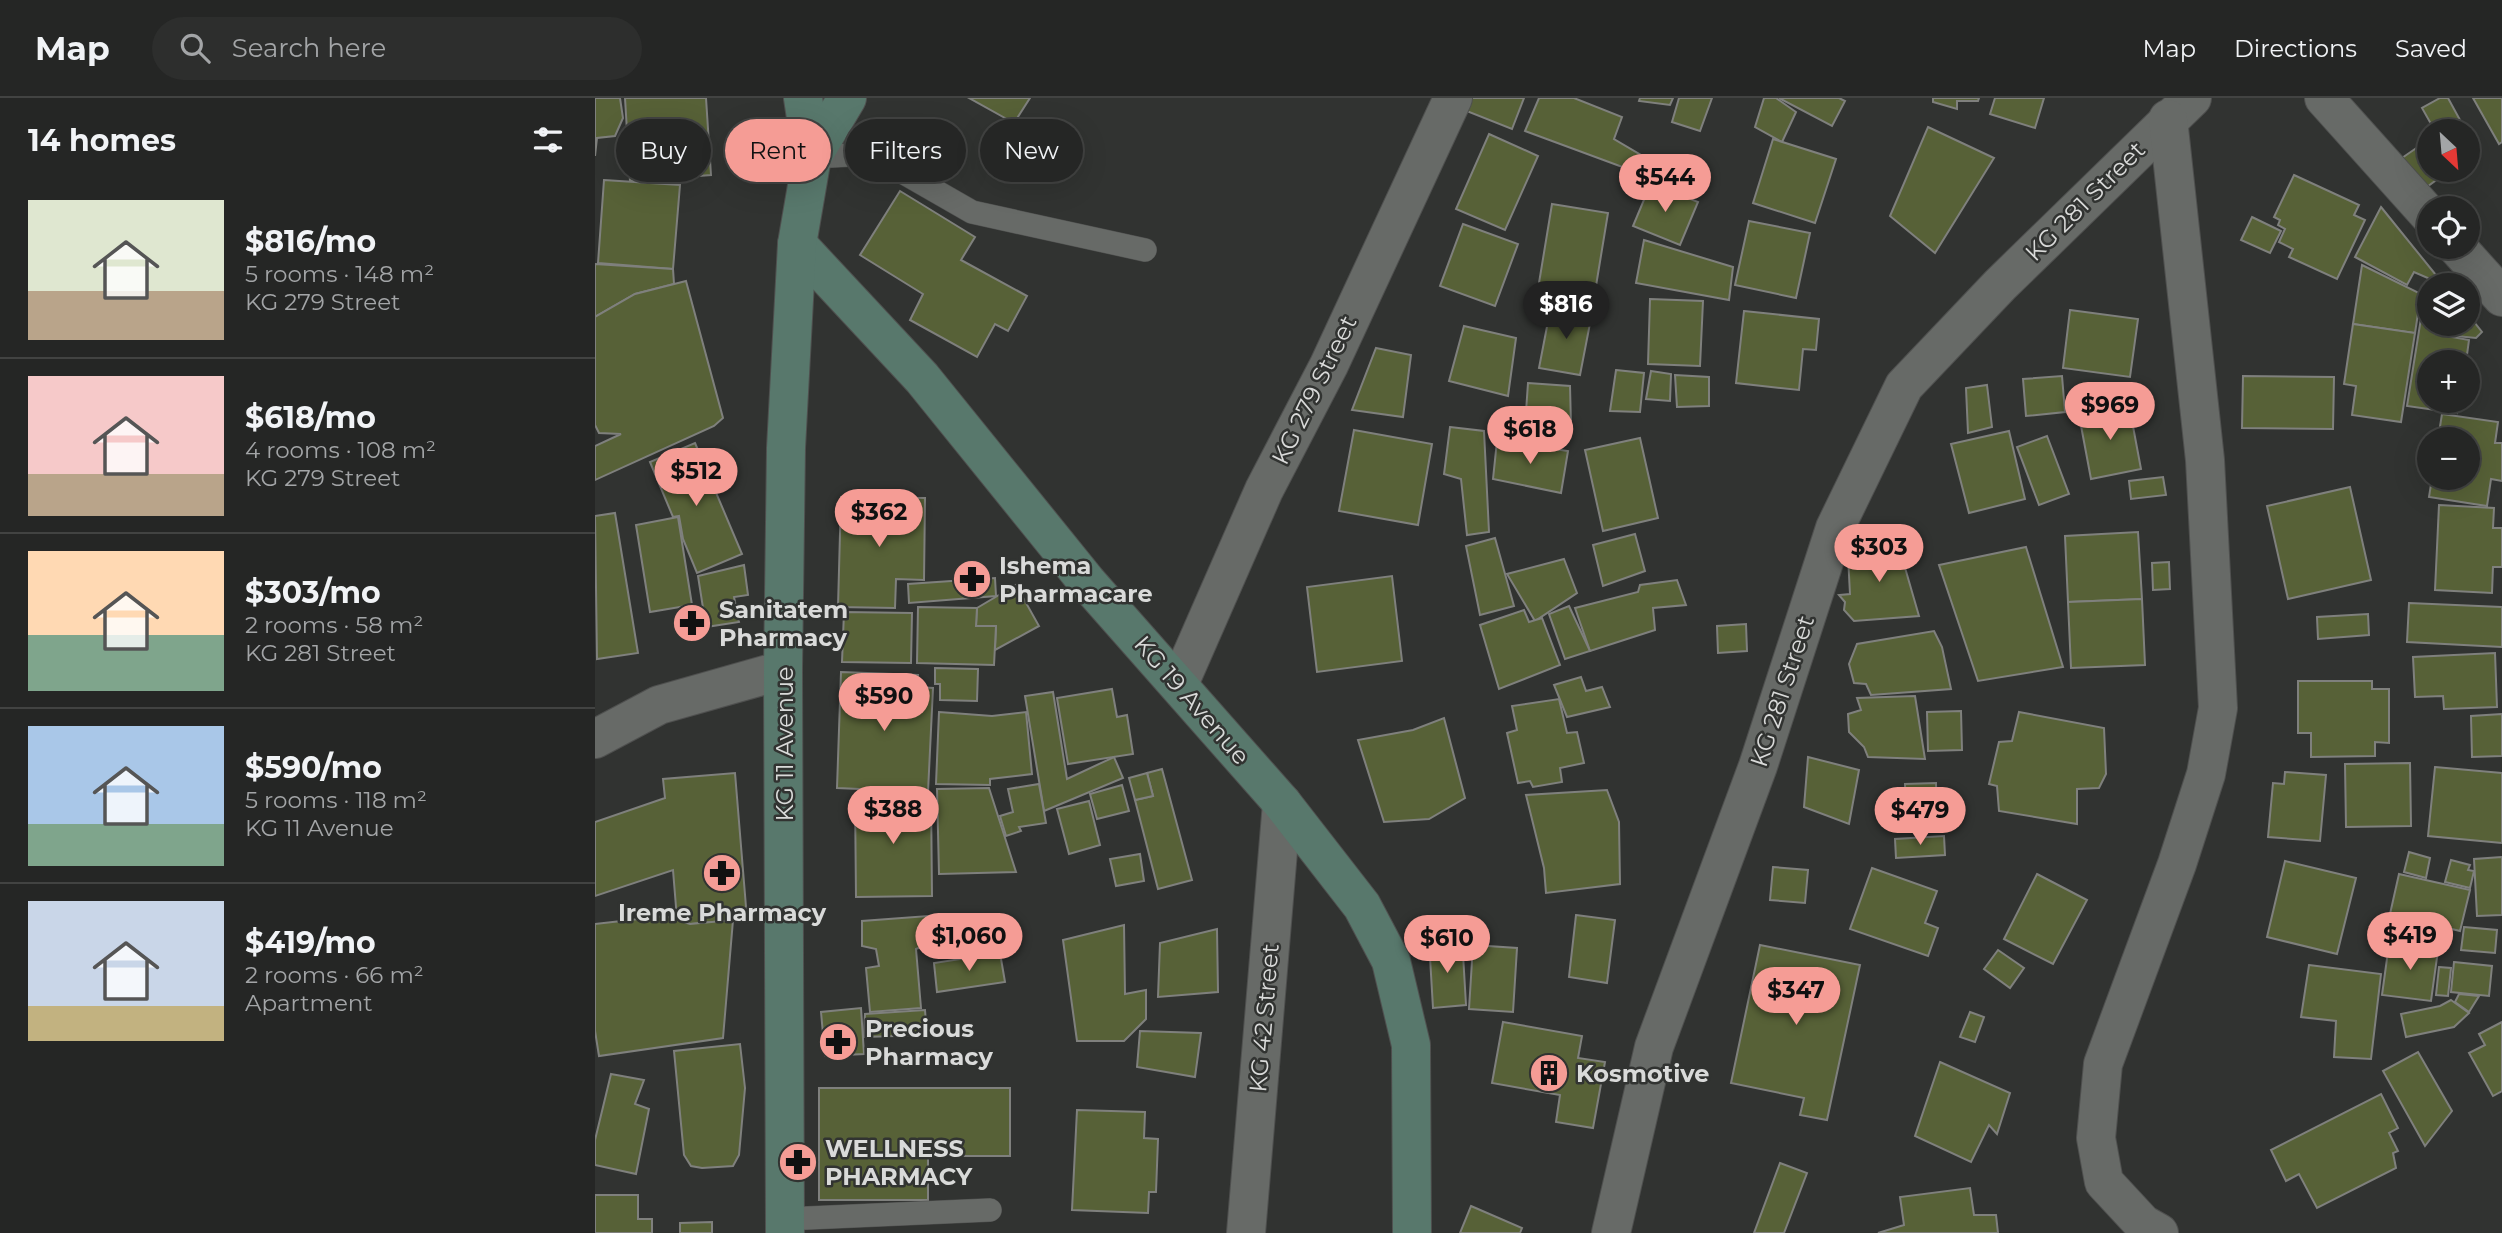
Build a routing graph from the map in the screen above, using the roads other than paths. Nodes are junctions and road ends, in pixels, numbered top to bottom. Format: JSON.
{"nodes":[{"id":1,"x":803,"y":98,"type":"edge"},
{"id":2,"x":847,"y":98,"type":"edge"},
{"id":3,"x":1453,"y":98,"type":"edge"},
{"id":4,"x":2324,"y":98,"type":"edge"},
{"id":5,"x":2180,"y":108,"type":"edge"},
{"id":6,"x":806,"y":119,"type":"edge"},
{"id":7,"x":831,"y":125,"type":"edge"},
{"id":8,"x":831,"y":156,"type":"edge"},
{"id":9,"x":808,"y":182,"type":"edge"},
{"id":10,"x":2417,"y":202,"type":"edge"},
{"id":11,"x":797,"y":244,"type":"junction"},
{"id":12,"x":1145,"y":250,"type":"dead end"},
{"id":13,"x":2468,"y":259,"type":"edge"},
{"id":14,"x":2502,"y":297,"type":"edge"},
{"id":15,"x":783,"y":670,"type":"junction"},
{"id":16,"x":1179,"y":684,"type":"junction"},
{"id":17,"x":595,"y":739,"type":"edge"},
{"id":18,"x":1282,"y":803,"type":"junction"},
{"id":19,"x":990,"y":1210,"type":"dead end"},
{"id":20,"x":785,"y":1226,"type":"edge"},
{"id":21,"x":1246,"y":1233,"type":"edge"},
{"id":22,"x":1412,"y":1233,"type":"edge"},
{"id":23,"x":1611,"y":1233,"type":"edge"},
{"id":24,"x":2159,"y":1233,"type":"edge"}],
"edges":[{"from":1,"to":6,"type":"main road"},
{"from":2,"to":7,"type":"main road","name":"KG 11 Avenue"},
{"from":3,"to":16,"type":"street","name":"KG 279 Street"},
{"from":4,"to":10,"type":"street"},
{"from":5,"to":23,"type":"street","name":"KG 281 Street"},
{"from":5,"to":24,"type":"street"},
{"from":8,"to":12,"type":"lane"},
{"from":9,"to":11,"type":"main road","name":"KG 11 Avenue"},
{"from":11,"to":15,"type":"main road","name":"KG 11 Avenue"},
{"from":11,"to":16,"type":"main road","name":"KG 19 Avenue"},
{"from":13,"to":14,"type":"street"},
{"from":15,"to":17,"type":"street"},
{"from":15,"to":20,"type":"main road","name":"KG 11 Avenue"},
{"from":16,"to":18,"type":"main road","name":"KG 19 Avenue"},
{"from":18,"to":21,"type":"street","name":"KG 42 Street"},
{"from":18,"to":22,"type":"main road","name":"KG 19 Avenue"},
{"from":19,"to":20,"type":"lane"}]}
